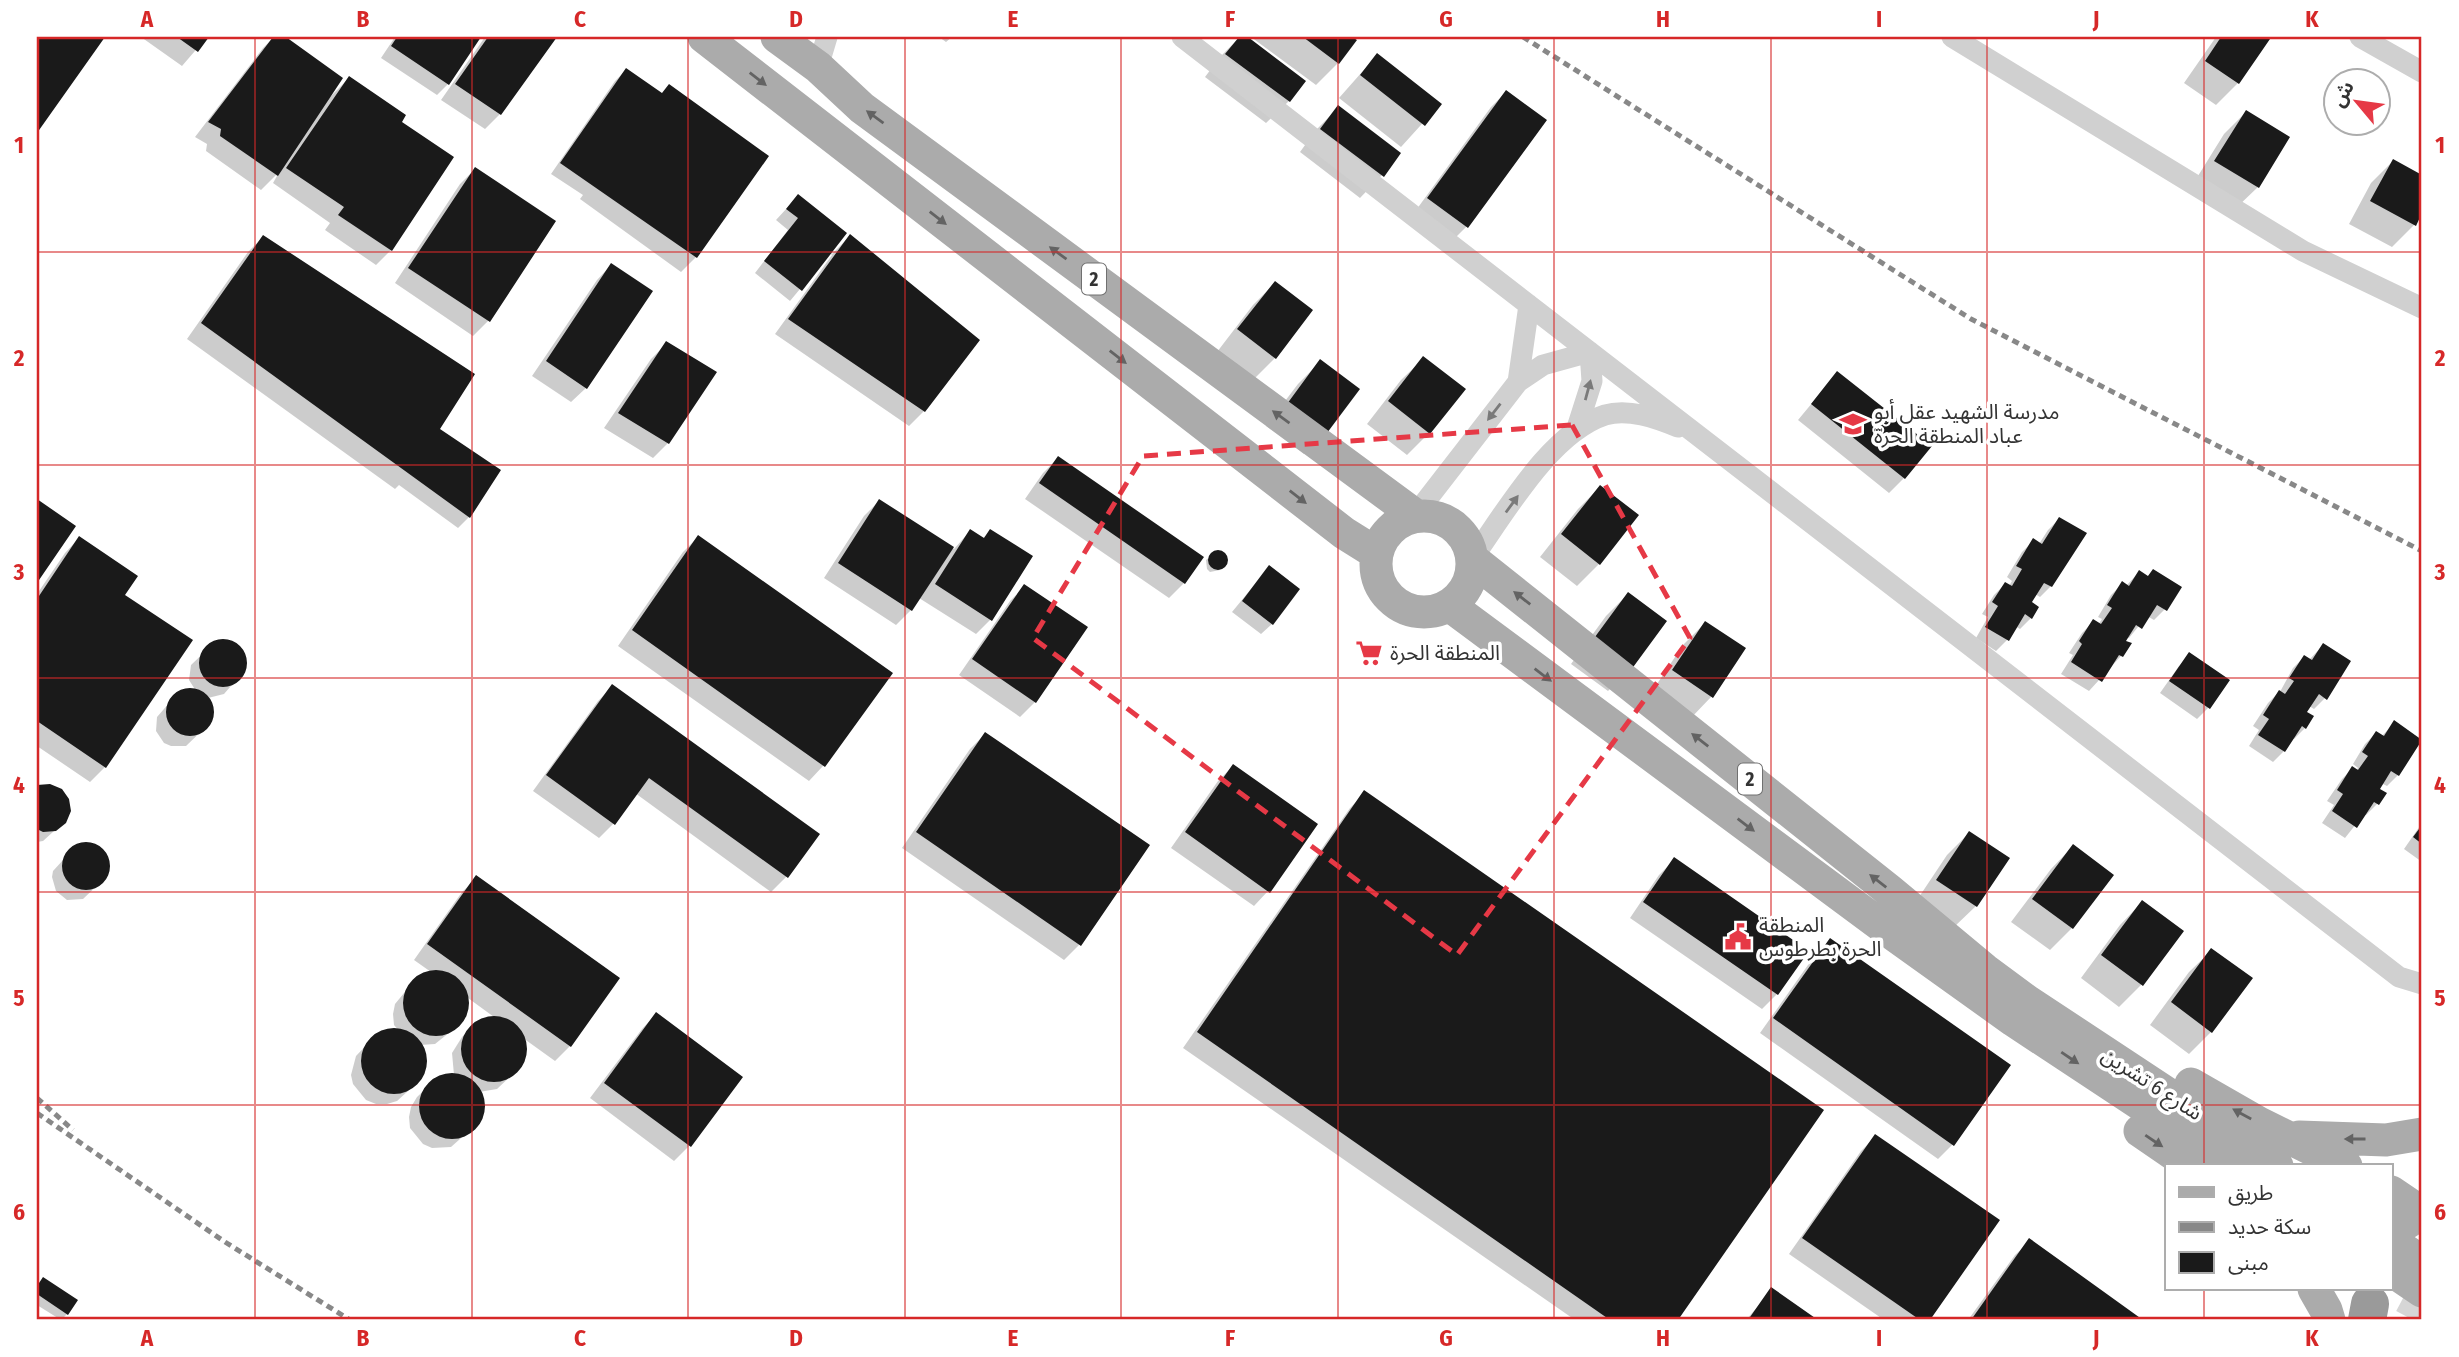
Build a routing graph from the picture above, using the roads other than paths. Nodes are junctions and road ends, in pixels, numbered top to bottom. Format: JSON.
{"nodes":[{"id":1,"x":704,"y":37,"type":"edge"},
{"id":2,"x":1182,"y":37,"type":"edge"},
{"id":3,"x":1952,"y":37,"type":"edge"},
{"id":4,"x":2360,"y":37,"type":"edge"},
{"id":5,"x":787,"y":39,"type":"edge"},
{"id":6,"x":823,"y":52,"type":"edge"},
{"id":7,"x":2422,"y":72,"type":"edge"},
{"id":8,"x":1529,"y":305,"type":"junction"},
{"id":9,"x":2422,"y":308,"type":"edge"},
{"id":10,"x":1590,"y":352,"type":"junction"},
{"id":11,"x":1518,"y":382,"type":"junction"},
{"id":12,"x":1577,"y":428,"type":"junction"},
{"id":13,"x":1699,"y":436,"type":"junction"},
{"id":14,"x":1415,"y":516,"type":"junction"},
{"id":15,"x":1376,"y":553,"type":"junction"},
{"id":16,"x":1472,"y":559,"type":"junction"},
{"id":17,"x":1449,"y":605,"type":"junction"},
{"id":18,"x":1900,"y":920,"type":"junction"},
{"id":19,"x":2422,"y":984,"type":"edge"},
{"id":20,"x":2020,"y":1010,"type":"junction"},
{"id":21,"x":2422,"y":1134,"type":"edge"},
{"id":22,"x":2283,"y":1151,"type":"edge"},
{"id":23,"x":2188,"y":1164,"type":"edge"},
{"id":24,"x":2231,"y":1164,"type":"edge"},
{"id":25,"x":2338,"y":1164,"type":"edge"},
{"id":26,"x":2392,"y":1193,"type":"edge"},
{"id":27,"x":2422,"y":1213,"type":"edge"},
{"id":28,"x":2392,"y":1232,"type":"edge"},
{"id":29,"x":2392,"y":1242,"type":"edge"},
{"id":30,"x":2422,"y":1262,"type":"edge"},
{"id":31,"x":2314,"y":1290,"type":"edge"},
{"id":32,"x":2422,"y":1291,"type":"edge"},
{"id":33,"x":2372,"y":1298,"type":"edge"},
{"id":34,"x":2329,"y":1320,"type":"edge"}],
"edges":[{"from":1,"to":15,"type":"main road","one_way":true},
{"from":2,"to":8,"type":"street"},
{"from":3,"to":9,"type":"street"},
{"from":4,"to":7,"type":"street"},
{"from":5,"to":6,"type":"main road","number":"2"},
{"from":14,"to":6,"type":"main road","number":"2","one_way":true},
{"from":8,"to":10,"type":"street"},
{"from":8,"to":11,"type":"street"},
{"from":10,"to":11,"type":"street"},
{"from":12,"to":10,"type":"street","one_way":true},
{"from":10,"to":13,"type":"street"},
{"from":11,"to":14,"type":"street","one_way":true},
{"from":12,"to":13,"type":"street"},
{"from":16,"to":12,"type":"street","one_way":true},
{"from":13,"to":19,"type":"street"},
{"from":14,"to":15,"type":"main road"},
{"from":14,"to":16,"type":"main road"},
{"from":15,"to":17,"type":"main road"},
{"from":16,"to":17,"type":"main road"},
{"from":18,"to":16,"type":"main road","number":"2","one_way":true},
{"from":17,"to":18,"type":"main road","one_way":true},
{"from":18,"to":20,"type":"main road"},
{"from":22,"to":18,"type":"main road","one_way":true},
{"from":18,"to":23,"type":"main road","one_way":true},
{"from":20,"to":22,"type":"main road","name":"شارع 6 تشرين"},
{"from":20,"to":24,"type":"main road","name":"شارع 6 تشرين","one_way":true},
{"from":21,"to":22,"type":"main road","one_way":true},
{"from":22,"to":25,"type":"main road"},
{"from":26,"to":27,"type":"main road"},
{"from":27,"to":28,"type":"main road"},
{"from":29,"to":30,"type":"main road"},
{"from":31,"to":34,"type":"main road"},
{"from":32,"to":33,"type":"main road"}]}
